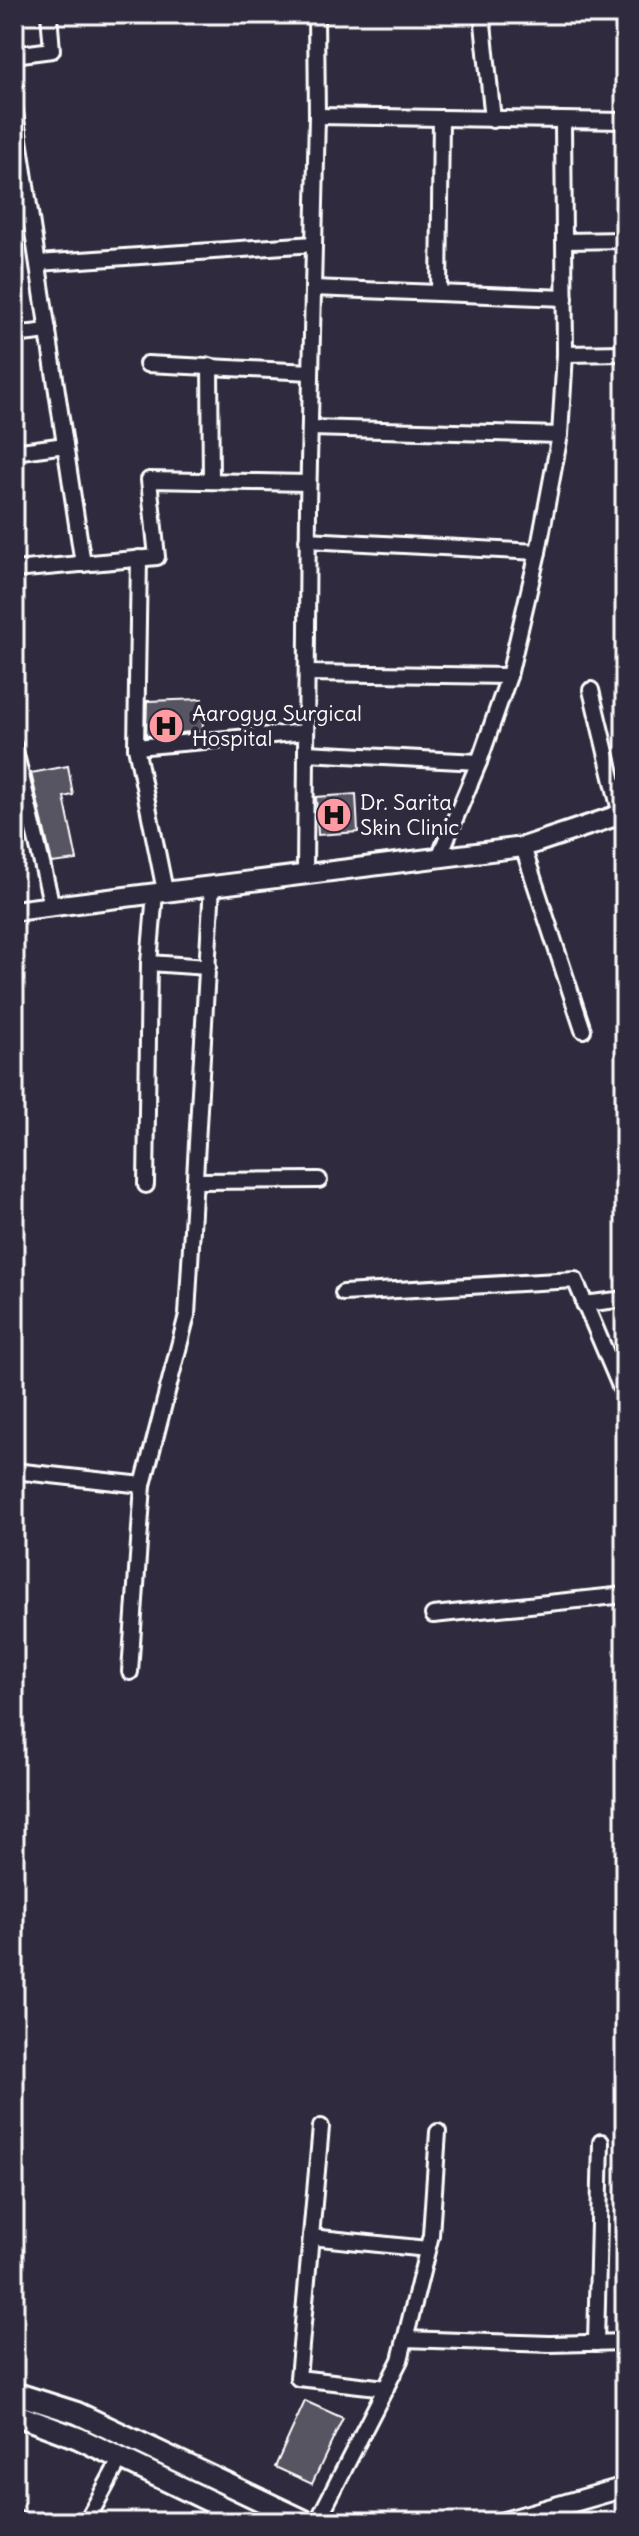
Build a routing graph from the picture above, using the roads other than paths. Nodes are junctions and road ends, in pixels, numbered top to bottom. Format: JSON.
{"nodes":[{"id":1,"x":49,"y":14,"type":"edge"},
{"id":2,"x":316,"y":14,"type":"edge"},
{"id":3,"x":482,"y":14,"type":"edge"},
{"id":4,"x":14,"y":55,"type":"edge"},
{"id":5,"x":14,"y":106,"type":"edge"},
{"id":6,"x":317,"y":116,"type":"junction"},
{"id":7,"x":441,"y":118,"type":"junction"},
{"id":8,"x":493,"y":120,"type":"junction"},
{"id":9,"x":625,"y":121,"type":"edge"},
{"id":10,"x":563,"y":122,"type":"junction"},
{"id":11,"x":20,"y":186,"type":"edge"},
{"id":12,"x":625,"y":240,"type":"edge"},
{"id":13,"x":564,"y":241,"type":"junction"},
{"id":14,"x":314,"y":244,"type":"junction"},
{"id":15,"x":38,"y":263,"type":"junction"},
{"id":16,"x":313,"y":288,"type":"junction"},
{"id":17,"x":439,"y":293,"type":"junction"},
{"id":18,"x":565,"y":298,"type":"junction"},
{"id":19,"x":48,"y":331,"type":"junction"},
{"id":20,"x":14,"y":335,"type":"edge"},
{"id":21,"x":625,"y":353,"type":"edge"},
{"id":22,"x":565,"y":354,"type":"junction"},
{"id":23,"x":147,"y":364,"type":"dead end"},
{"id":24,"x":210,"y":366,"type":"junction"},
{"id":25,"x":311,"y":372,"type":"junction"},
{"id":26,"x":310,"y":428,"type":"junction"},
{"id":27,"x":560,"y":435,"type":"junction"},
{"id":28,"x":65,"y":445,"type":"junction"},
{"id":29,"x":14,"y":452,"type":"edge"},
{"id":30,"x":211,"y":481,"type":"junction"},
{"id":31,"x":308,"y":483,"type":"junction"},
{"id":32,"x":307,"y":540,"type":"junction"},
{"id":33,"x":538,"y":552,"type":"junction"},
{"id":34,"x":139,"y":558,"type":"junction"},
{"id":35,"x":83,"y":564,"type":"junction"},
{"id":36,"x":14,"y":570,"type":"edge"},
{"id":37,"x":307,"y":673,"type":"junction"},
{"id":38,"x":509,"y":676,"type":"junction"},
{"id":39,"x":591,"y":690,"type":"dead end"},
{"id":40,"x":306,"y":732,"type":"junction"},
{"id":41,"x":14,"y":746,"type":"edge"},
{"id":42,"x":136,"y":747,"type":"junction"},
{"id":43,"x":306,"y":753,"type":"junction"},
{"id":44,"x":479,"y":762,"type":"junction"},
{"id":45,"x":623,"y":814,"type":"edge"},
{"id":46,"x":523,"y":847,"type":"junction"},
{"id":47,"x":439,"y":857,"type":"junction"},
{"id":48,"x":305,"y":874,"type":"junction"},
{"id":49,"x":212,"y":885,"type":"junction"},
{"id":50,"x":160,"y":892,"type":"junction"},
{"id":51,"x":52,"y":906,"type":"junction"},
{"id":52,"x":14,"y":911,"type":"edge"},
{"id":53,"x":149,"y":963,"type":"junction"},
{"id":54,"x":208,"y":967,"type":"junction"},
{"id":55,"x":583,"y":1030,"type":"dead end"},
{"id":56,"x":319,"y":1180,"type":"dead end"},
{"id":57,"x":195,"y":1181,"type":"junction"},
{"id":58,"x":146,"y":1185,"type":"dead end"},
{"id":59,"x":343,"y":1293,"type":"dead end"},
{"id":60,"x":625,"y":1299,"type":"edge"},
{"id":61,"x":584,"y":1304,"type":"junction"},
{"id":62,"x":625,"y":1398,"type":"edge"},
{"id":63,"x":14,"y":1471,"type":"edge"},
{"id":64,"x":143,"y":1485,"type":"junction"},
{"id":65,"x":625,"y":1595,"type":"edge"},
{"id":66,"x":433,"y":1615,"type":"dead end"},
{"id":67,"x":130,"y":1672,"type":"dead end"},
{"id":68,"x":321,"y":2127,"type":"dead end"},
{"id":69,"x":438,"y":2132,"type":"dead end"},
{"id":70,"x":601,"y":2142,"type":"dead end"},
{"id":71,"x":311,"y":2237,"type":"junction"},
{"id":72,"x":427,"y":2249,"type":"junction"},
{"id":73,"x":405,"y":2339,"type":"junction"},
{"id":74,"x":625,"y":2342,"type":"edge"},
{"id":75,"x":596,"y":2343,"type":"junction"},
{"id":76,"x":386,"y":2388,"type":"junction"},
{"id":77,"x":14,"y":2393,"type":"edge"},
{"id":78,"x":14,"y":2414,"type":"edge"},
{"id":79,"x":121,"y":2458,"type":"junction"},
{"id":80,"x":174,"y":2459,"type":"junction"},
{"id":81,"x":162,"y":2478,"type":"junction"},
{"id":82,"x":625,"y":2487,"type":"edge"},
{"id":83,"x":14,"y":2518,"type":"edge"},
{"id":84,"x":25,"y":2522,"type":"edge"},
{"id":85,"x":86,"y":2522,"type":"edge"},
{"id":86,"x":253,"y":2522,"type":"edge"},
{"id":87,"x":307,"y":2522,"type":"edge"},
{"id":88,"x":317,"y":2522,"type":"edge"},
{"id":89,"x":504,"y":2522,"type":"edge"}],
"edges":[{"from":1,"to":4,"type":"street"},
{"from":2,"to":6,"type":"street"},
{"from":3,"to":8,"type":"street"},
{"from":5,"to":11,"type":"street"},
{"from":6,"to":7,"type":"street"},
{"from":6,"to":14,"type":"street"},
{"from":7,"to":8,"type":"street"},
{"from":7,"to":17,"type":"street"},
{"from":8,"to":10,"type":"street"},
{"from":9,"to":10,"type":"street"},
{"from":10,"to":13,"type":"street"},
{"from":11,"to":15,"type":"street"},
{"from":12,"to":13,"type":"street"},
{"from":13,"to":18,"type":"street"},
{"from":14,"to":15,"type":"street"},
{"from":14,"to":16,"type":"street"},
{"from":15,"to":19,"type":"street"},
{"from":16,"to":17,"type":"street"},
{"from":16,"to":25,"type":"street"},
{"from":17,"to":18,"type":"street"},
{"from":18,"to":22,"type":"street"},
{"from":19,"to":20,"type":"street"},
{"from":19,"to":28,"type":"street"},
{"from":21,"to":22,"type":"street"},
{"from":22,"to":27,"type":"street"},
{"from":23,"to":24,"type":"street"},
{"from":24,"to":25,"type":"street"},
{"from":24,"to":30,"type":"street"},
{"from":25,"to":26,"type":"street"},
{"from":26,"to":27,"type":"street"},
{"from":26,"to":31,"type":"street"},
{"from":27,"to":33,"type":"street"},
{"from":28,"to":29,"type":"street"},
{"from":28,"to":35,"type":"street"},
{"from":30,"to":31,"type":"street"},
{"from":30,"to":34,"type":"street"},
{"from":31,"to":32,"type":"street"},
{"from":32,"to":33,"type":"street"},
{"from":32,"to":37,"type":"street"},
{"from":33,"to":38,"type":"street"},
{"from":34,"to":35,"type":"street"},
{"from":34,"to":42,"type":"street"},
{"from":35,"to":36,"type":"street"},
{"from":37,"to":38,"type":"street"},
{"from":37,"to":40,"type":"street"},
{"from":38,"to":44,"type":"street"},
{"from":39,"to":45,"type":"street"},
{"from":40,"to":42,"type":"street"},
{"from":40,"to":43,"type":"street"},
{"from":41,"to":51,"type":"street"},
{"from":42,"to":50,"type":"street"},
{"from":43,"to":44,"type":"street"},
{"from":43,"to":48,"type":"street"},
{"from":44,"to":47,"type":"street"},
{"from":45,"to":46,"type":"street"},
{"from":46,"to":47,"type":"street"},
{"from":46,"to":55,"type":"street"},
{"from":47,"to":48,"type":"street"},
{"from":48,"to":49,"type":"street"},
{"from":49,"to":50,"type":"street"},
{"from":49,"to":54,"type":"street"},
{"from":50,"to":51,"type":"street"},
{"from":50,"to":53,"type":"street"},
{"from":51,"to":52,"type":"street"},
{"from":53,"to":54,"type":"street"},
{"from":53,"to":58,"type":"street"},
{"from":54,"to":57,"type":"street"},
{"from":56,"to":57,"type":"street"},
{"from":57,"to":64,"type":"street"},
{"from":59,"to":61,"type":"street"},
{"from":60,"to":61,"type":"street"},
{"from":61,"to":62,"type":"street"},
{"from":63,"to":64,"type":"street"},
{"from":64,"to":67,"type":"street"},
{"from":65,"to":66,"type":"street"},
{"from":68,"to":71,"type":"street"},
{"from":69,"to":72,"type":"street"},
{"from":70,"to":75,"type":"street"},
{"from":71,"to":72,"type":"street"},
{"from":71,"to":76,"type":"street"},
{"from":72,"to":73,"type":"street"},
{"from":73,"to":75,"type":"street"},
{"from":73,"to":76,"type":"street"},
{"from":74,"to":75,"type":"street"},
{"from":76,"to":88,"type":"street"},
{"from":77,"to":80,"type":"main road"},
{"from":78,"to":79,"type":"main road"},
{"from":79,"to":81,"type":"main road"},
{"from":79,"to":85,"type":"street"},
{"from":80,"to":81,"type":"main road"},
{"from":80,"to":87,"type":"main road"},
{"from":81,"to":86,"type":"main road"},
{"from":82,"to":89,"type":"street"},
{"from":83,"to":84,"type":"street"}]}
